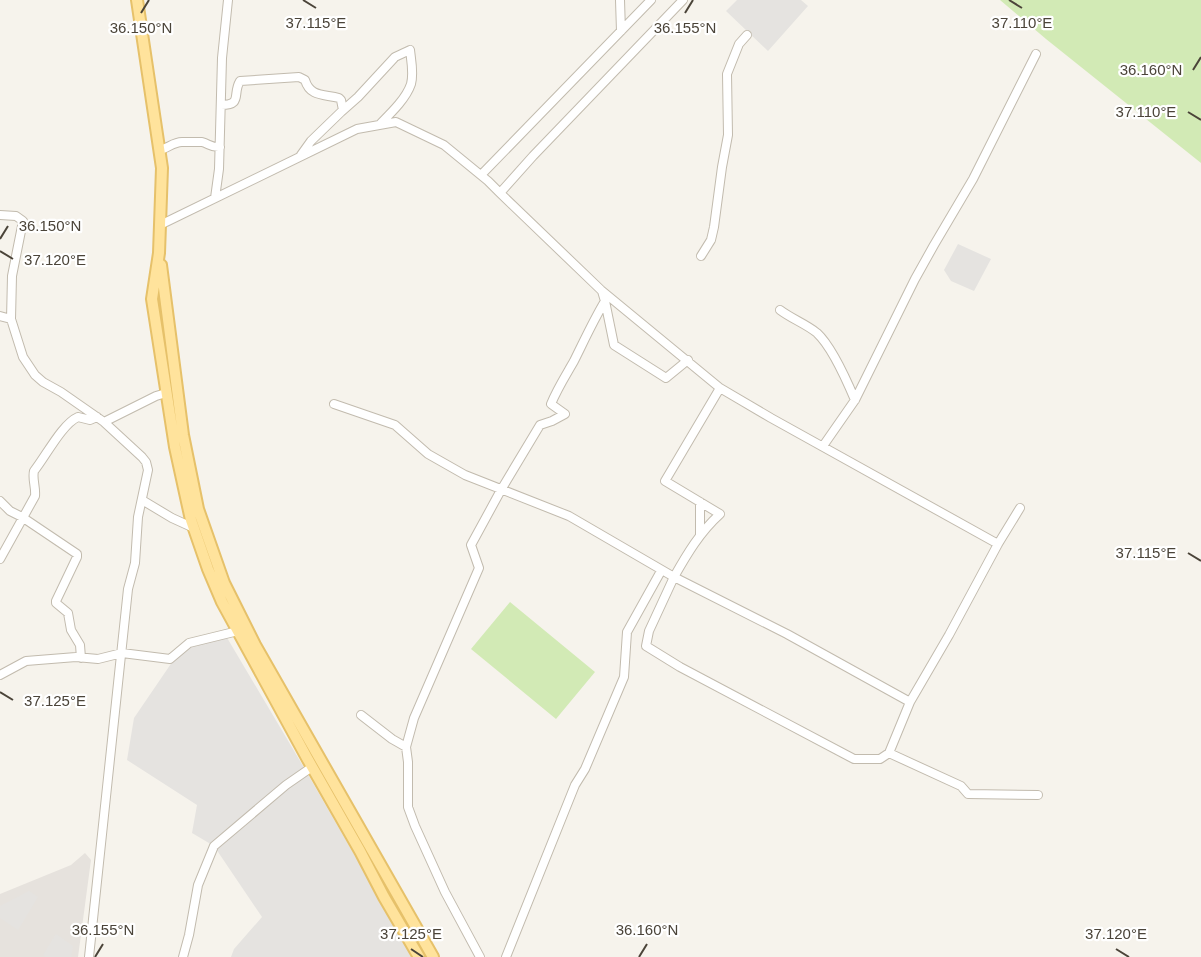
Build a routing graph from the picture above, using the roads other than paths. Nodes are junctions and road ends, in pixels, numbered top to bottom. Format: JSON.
{"nodes":[{"id":1,"x":137,"y":0,"type":"edge"},
{"id":2,"x":228,"y":0,"type":"edge"},
{"id":3,"x":620,"y":0,"type":"edge"},
{"id":4,"x":651,"y":0,"type":"edge"},
{"id":5,"x":683,"y":0,"type":"edge"},
{"id":6,"x":621,"y":31,"type":"junction"},
{"id":7,"x":747,"y":35,"type":"dead end"},
{"id":8,"x":1036,"y":54,"type":"dead end"},
{"id":9,"x":221,"y":105,"type":"junction"},
{"id":10,"x":343,"y":110,"type":"junction"},
{"id":11,"x":379,"y":125,"type":"junction"},
{"id":12,"x":220,"y":147,"type":"junction"},
{"id":13,"x":159,"y":150,"type":"junction"},
{"id":14,"x":301,"y":156,"type":"junction"},
{"id":15,"x":481,"y":176,"type":"junction"},
{"id":16,"x":500,"y":193,"type":"junction"},
{"id":17,"x":215,"y":198,"type":"junction"},
{"id":18,"x":0,"y":215,"type":"edge"},
{"id":19,"x":160,"y":225,"type":"junction"},
{"id":20,"x":159,"y":253,"type":"junction"},
{"id":21,"x":701,"y":256,"type":"dead end"},
{"id":22,"x":601,"y":290,"type":"junction"},
{"id":23,"x":605,"y":301,"type":"junction"},
{"id":24,"x":780,"y":310,"type":"dead end"},
{"id":25,"x":0,"y":316,"type":"edge"},
{"id":26,"x":11,"y":319,"type":"junction"},
{"id":27,"x":688,"y":360,"type":"junction"},
{"id":28,"x":720,"y":388,"type":"junction"},
{"id":29,"x":166,"y":393,"type":"junction"},
{"id":30,"x":855,"y":399,"type":"junction"},
{"id":31,"x":334,"y":404,"type":"dead end"},
{"id":32,"x":100,"y":420,"type":"junction"},
{"id":33,"x":823,"y":446,"type":"junction"},
{"id":34,"x":501,"y":490,"type":"junction"},
{"id":35,"x":142,"y":500,"type":"junction"},
{"id":36,"x":0,"y":501,"type":"edge"},
{"id":37,"x":700,"y":502,"type":"junction"},
{"id":38,"x":1020,"y":508,"type":"dead end"},
{"id":39,"x":22,"y":517,"type":"junction"},
{"id":40,"x":194,"y":528,"type":"junction"},
{"id":41,"x":700,"y":534,"type":"junction"},
{"id":42,"x":998,"y":544,"type":"junction"},
{"id":43,"x":0,"y":559,"type":"edge"},
{"id":44,"x":661,"y":571,"type":"junction"},
{"id":45,"x":674,"y":577,"type":"junction"},
{"id":46,"x":238,"y":631,"type":"junction"},
{"id":47,"x":122,"y":653,"type":"junction"},
{"id":48,"x":81,"y":658,"type":"junction"},
{"id":49,"x":0,"y":675,"type":"edge"},
{"id":50,"x":910,"y":702,"type":"junction"},
{"id":51,"x":361,"y":716,"type":"dead end"},
{"id":52,"x":406,"y":747,"type":"junction"},
{"id":53,"x":317,"y":753,"type":"junction"},
{"id":54,"x":889,"y":753,"type":"junction"},
{"id":55,"x":309,"y":763,"type":"junction"},
{"id":56,"x":1038,"y":795,"type":"dead end"},
{"id":57,"x":351,"y":811,"type":"junction"},
{"id":58,"x":341,"y":818,"type":"junction"},
{"id":59,"x":364,"y":836,"type":"junction"},
{"id":60,"x":355,"y":843,"type":"junction"},
{"id":61,"x":89,"y":957,"type":"edge"},
{"id":62,"x":183,"y":957,"type":"edge"},
{"id":63,"x":419,"y":957,"type":"edge"},
{"id":64,"x":433,"y":957,"type":"edge"},
{"id":65,"x":480,"y":957,"type":"edge"},
{"id":66,"x":506,"y":957,"type":"edge"}],
"edges":[{"from":1,"to":13,"type":"main road"},
{"from":2,"to":9,"type":"street"},
{"from":3,"to":6,"type":"street"},
{"from":4,"to":6,"type":"street"},
{"from":5,"to":16,"type":"street"},
{"from":6,"to":15,"type":"street"},
{"from":7,"to":21,"type":"street"},
{"from":8,"to":30,"type":"street"},
{"from":9,"to":10,"type":"street"},
{"from":9,"to":12,"type":"street"},
{"from":10,"to":11,"type":"street"},
{"from":10,"to":14,"type":"street"},
{"from":11,"to":14,"type":"street"},
{"from":11,"to":15,"type":"street"},
{"from":12,"to":13,"type":"street"},
{"from":12,"to":17,"type":"street"},
{"from":13,"to":19,"type":"main road"},
{"from":14,"to":17,"type":"street"},
{"from":15,"to":16,"type":"street"},
{"from":16,"to":22,"type":"street"},
{"from":17,"to":19,"type":"street"},
{"from":18,"to":26,"type":"street"},
{"from":19,"to":20,"type":"main road"},
{"from":20,"to":29,"type":"main road"},
{"from":20,"to":53,"type":"main road"},
{"from":22,"to":23,"type":"street"},
{"from":22,"to":27,"type":"street"},
{"from":23,"to":27,"type":"street"},
{"from":23,"to":34,"type":"street"},
{"from":24,"to":30,"type":"street"},
{"from":25,"to":26,"type":"street"},
{"from":26,"to":32,"type":"street"},
{"from":27,"to":28,"type":"street"},
{"from":28,"to":33,"type":"street"},
{"from":28,"to":37,"type":"street"},
{"from":29,"to":32,"type":"street"},
{"from":29,"to":40,"type":"main road"},
{"from":30,"to":33,"type":"street"},
{"from":31,"to":34,"type":"street"},
{"from":32,"to":35,"type":"street"},
{"from":32,"to":39,"type":"street"},
{"from":33,"to":42,"type":"street"},
{"from":34,"to":44,"type":"street"},
{"from":34,"to":52,"type":"street"},
{"from":35,"to":40,"type":"street"},
{"from":35,"to":47,"type":"street"},
{"from":36,"to":39,"type":"street"},
{"from":37,"to":41,"type":"street"},
{"from":37,"to":41,"type":"street"},
{"from":38,"to":42,"type":"street"},
{"from":39,"to":43,"type":"street"},
{"from":39,"to":48,"type":"street"},
{"from":40,"to":46,"type":"main road"},
{"from":41,"to":45,"type":"street"},
{"from":42,"to":50,"type":"street"},
{"from":44,"to":45,"type":"street"},
{"from":44,"to":66,"type":"street"},
{"from":45,"to":50,"type":"street"},
{"from":45,"to":54,"type":"street"},
{"from":46,"to":47,"type":"street"},
{"from":46,"to":55,"type":"main road"},
{"from":47,"to":48,"type":"street"},
{"from":47,"to":61,"type":"street"},
{"from":48,"to":49,"type":"street"},
{"from":50,"to":54,"type":"street"},
{"from":51,"to":52,"type":"street"},
{"from":52,"to":65,"type":"street"},
{"from":53,"to":55,"type":"main road"},
{"from":53,"to":57,"type":"main road"},
{"from":54,"to":56,"type":"street"},
{"from":55,"to":58,"type":"main road"},
{"from":55,"to":62,"type":"street"},
{"from":57,"to":58,"type":"main road"},
{"from":57,"to":59,"type":"main road"},
{"from":58,"to":60,"type":"main road"},
{"from":59,"to":60,"type":"main road"},
{"from":59,"to":64,"type":"main road"},
{"from":60,"to":63,"type":"main road"}]}
